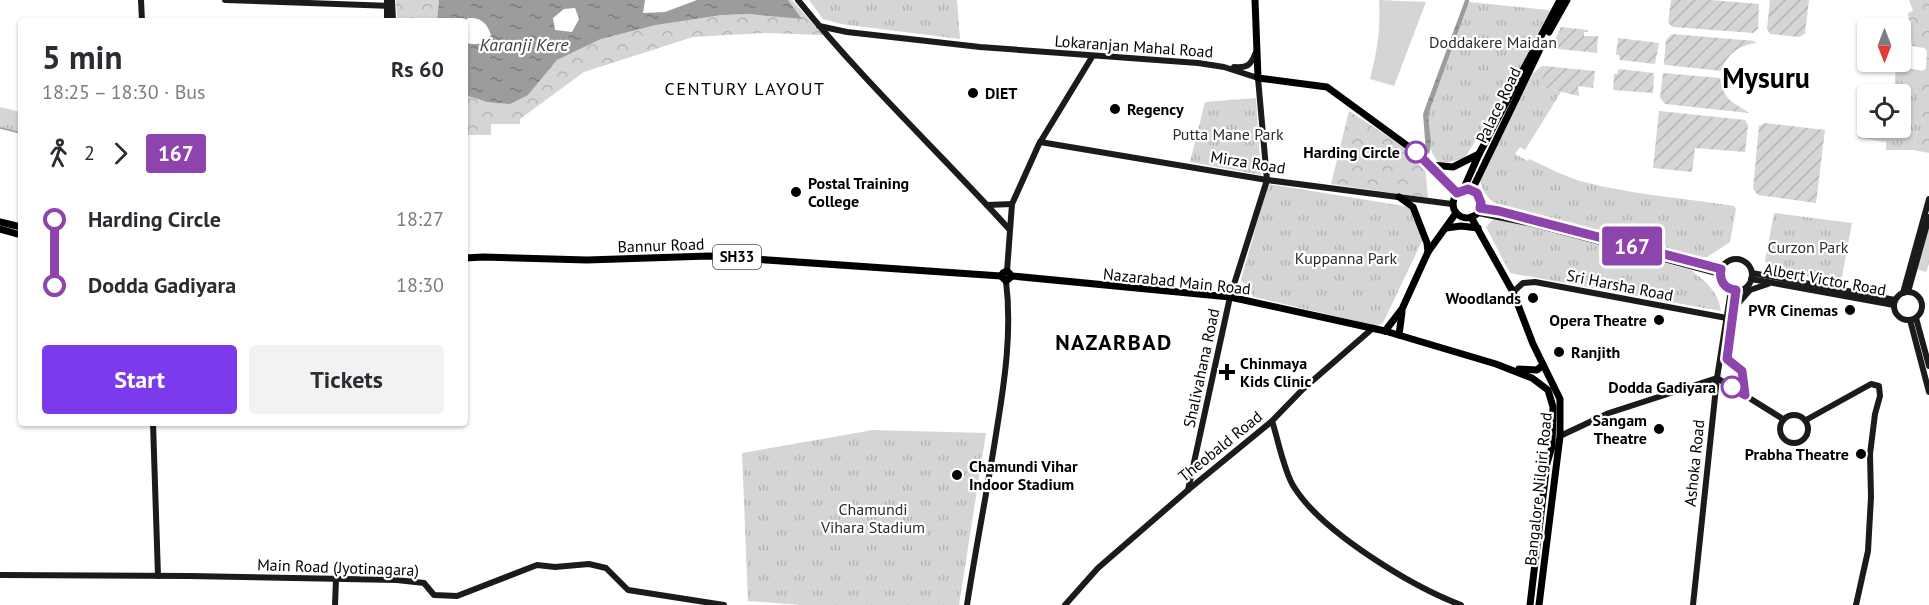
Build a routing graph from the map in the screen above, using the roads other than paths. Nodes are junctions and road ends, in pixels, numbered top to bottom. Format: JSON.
{"nodes":[{"id":1,"x":141,"y":0,"type":"edge"},
{"id":2,"x":225,"y":0,"type":"edge"},
{"id":3,"x":798,"y":0,"type":"edge"},
{"id":4,"x":1255,"y":0,"type":"edge"},
{"id":5,"x":1560,"y":0,"type":"edge"},
{"id":6,"x":1567,"y":0,"type":"edge"},
{"id":7,"x":389,"y":3,"type":"edge"},
{"id":8,"x":142,"y":18,"type":"edge"},
{"id":9,"x":387,"y":18,"type":"edge"},
{"id":10,"x":392,"y":18,"type":"edge"},
{"id":11,"x":819,"y":26,"type":"junction"},
{"id":12,"x":1256,"y":52,"type":"junction"},
{"id":13,"x":1092,"y":57,"type":"junction"},
{"id":14,"x":1224,"y":67,"type":"junction"},
{"id":15,"x":1258,"y":78,"type":"junction"},
{"id":16,"x":1040,"y":142,"type":"junction"},
{"id":17,"x":1479,"y":154,"type":"junction"},
{"id":18,"x":1429,"y":164,"type":"junction"},
{"id":19,"x":1267,"y":180,"type":"junction"},
{"id":20,"x":1472,"y":190,"type":"junction"},
{"id":21,"x":1460,"y":191,"type":"junction"},
{"id":22,"x":1399,"y":197,"type":"junction"},
{"id":23,"x":1929,"y":199,"type":"edge"},
{"id":24,"x":1012,"y":204,"type":"junction"},
{"id":25,"x":1452,"y":204,"type":"junction"},
{"id":26,"x":987,"y":205,"type":"junction"},
{"id":27,"x":1456,"y":213,"type":"junction"},
{"id":28,"x":1476,"y":213,"type":"junction"},
{"id":29,"x":1929,"y":218,"type":"edge"},
{"id":30,"x":1009,"y":228,"type":"junction"},
{"id":31,"x":1446,"y":228,"type":"junction"},
{"id":32,"x":1478,"y":228,"type":"junction"},
{"id":33,"x":0,"y":229,"type":"edge"},
{"id":34,"x":18,"y":234,"type":"edge"},
{"id":35,"x":1428,"y":252,"type":"junction"},
{"id":36,"x":468,"y":257,"type":"edge"},
{"id":37,"x":1721,"y":272,"type":"junction"},
{"id":38,"x":1006,"y":276,"type":"junction"},
{"id":39,"x":1751,"y":276,"type":"junction"},
{"id":40,"x":1772,"y":283,"type":"junction"},
{"id":41,"x":1733,"y":290,"type":"junction"},
{"id":42,"x":1513,"y":292,"type":"junction"},
{"id":43,"x":1906,"y":292,"type":"junction"},
{"id":44,"x":1230,"y":297,"type":"junction"},
{"id":45,"x":1895,"y":302,"type":"junction"},
{"id":46,"x":1926,"y":307,"type":"edge"},
{"id":47,"x":1733,"y":308,"type":"junction"},
{"id":48,"x":1402,"y":309,"type":"junction"},
{"id":49,"x":1729,"y":318,"type":"junction"},
{"id":50,"x":1913,"y":319,"type":"junction"},
{"id":51,"x":1372,"y":328,"type":"junction"},
{"id":52,"x":1385,"y":331,"type":"junction"},
{"id":53,"x":1399,"y":335,"type":"junction"},
{"id":54,"x":1927,"y":351,"type":"edge"},
{"id":55,"x":1496,"y":364,"type":"junction"},
{"id":56,"x":1543,"y":365,"type":"junction"},
{"id":57,"x":1929,"y":366,"type":"edge"},
{"id":58,"x":1717,"y":378,"type":"junction"},
{"id":59,"x":1929,"y":392,"type":"edge"},
{"id":60,"x":1745,"y":395,"type":"junction"},
{"id":61,"x":1783,"y":419,"type":"junction"},
{"id":62,"x":1806,"y":420,"type":"junction"},
{"id":63,"x":1272,"y":422,"type":"junction"},
{"id":64,"x":153,"y":426,"type":"edge"},
{"id":65,"x":1560,"y":436,"type":"junction"},
{"id":66,"x":1188,"y":490,"type":"junction"},
{"id":67,"x":0,"y":575,"type":"edge"},
{"id":68,"x":158,"y":576,"type":"junction"},
{"id":69,"x":336,"y":579,"type":"junction"},
{"id":70,"x":335,"y":605,"type":"edge"},
{"id":71,"x":724,"y":605,"type":"edge"},
{"id":72,"x":967,"y":605,"type":"edge"},
{"id":73,"x":1065,"y":605,"type":"edge"},
{"id":74,"x":1461,"y":605,"type":"edge"},
{"id":75,"x":1530,"y":605,"type":"edge"},
{"id":76,"x":1539,"y":605,"type":"edge"},
{"id":77,"x":1693,"y":605,"type":"edge"},
{"id":78,"x":1856,"y":605,"type":"edge"}],
"edges":[{"from":1,"to":8,"type":"street"},
{"from":2,"to":7,"type":"street"},
{"from":3,"to":11,"type":"street"},
{"from":4,"to":12,"type":"main road"},
{"from":5,"to":17,"type":"main road"},
{"from":6,"to":20,"type":"main road","name":"Palace Road"},
{"from":7,"to":9,"type":"street"},
{"from":7,"to":10,"type":"street"},
{"from":11,"to":13,"type":"street","name":"Lokaranjan Mahal Road"},
{"from":11,"to":26,"type":"street"},
{"from":12,"to":14,"type":"street"},
{"from":12,"to":15,"type":"main road"},
{"from":13,"to":14,"type":"street","name":"Lokaranjan Mahal Road"},
{"from":13,"to":16,"type":"street"},
{"from":14,"to":15,"type":"street","name":"Lokaranjan Mahal Road"},
{"from":15,"to":18,"type":"main road","name":"Lokaranjan Mahal Road"},
{"from":15,"to":19,"type":"street","name":"Shalivahana Road"},
{"from":16,"to":19,"type":"street","name":"Mirza Road"},
{"from":16,"to":24,"type":"street"},
{"from":17,"to":18,"type":"main road"},
{"from":17,"to":21,"type":"main road"},
{"from":18,"to":21,"type":"main road","name":"Lokaranjan Mahal Road"},
{"from":19,"to":22,"type":"street","name":"Mirza Road"},
{"from":19,"to":44,"type":"street","name":"Shalivahana Road"},
{"from":20,"to":21,"type":"main road"},
{"from":20,"to":28,"type":"main road"},
{"from":21,"to":25,"type":"main road"},
{"from":22,"to":25,"type":"street","name":"Mirza Road"},
{"from":22,"to":35,"type":"main road"},
{"from":23,"to":43,"type":"street"},
{"from":24,"to":26,"type":"street"},
{"from":24,"to":30,"type":"street"},
{"from":25,"to":27,"type":"main road"},
{"from":26,"to":30,"type":"street"},
{"from":27,"to":28,"type":"main road"},
{"from":27,"to":31,"type":"main road"},
{"from":28,"to":32,"type":"main road","name":"Bangalore Nilgiri Road"},
{"from":28,"to":37,"type":"street"},
{"from":29,"to":43,"type":"street"},
{"from":30,"to":38,"type":"street"},
{"from":31,"to":32,"type":"main road"},
{"from":31,"to":35,"type":"main road"},
{"from":32,"to":42,"type":"main road","name":"Bangalore Nilgiri Road"},
{"from":33,"to":34,"type":"main road"},
{"from":35,"to":48,"type":"main road"},
{"from":36,"to":38,"type":"main road","name":"Bannur Road","number":"SH33"},
{"from":37,"to":39,"type":"street"},
{"from":37,"to":41,"type":"street"},
{"from":38,"to":44,"type":"main road","name":"Nazarabad Main Road"},
{"from":38,"to":72,"type":"street"},
{"from":39,"to":40,"type":"street","name":"Albert Victor Road"},
{"from":39,"to":41,"type":"street"},
{"from":39,"to":45,"type":"street","name":"Albert Victor Road"},
{"from":40,"to":45,"type":"street","name":"Albert Victor Road"},
{"from":40,"to":47,"type":"street"},
{"from":41,"to":47,"type":"street"},
{"from":41,"to":49,"type":"street","name":"Ashoka Road"},
{"from":42,"to":49,"type":"street","name":"Sri Harsha Road"},
{"from":42,"to":56,"type":"main road","name":"Bangalore Nilgiri Road"},
{"from":43,"to":45,"type":"street"},
{"from":43,"to":46,"type":"street"},
{"from":44,"to":51,"type":"main road","name":"Nazarabad Main Road"},
{"from":44,"to":66,"type":"street","name":"Shalivahana Road"},
{"from":45,"to":50,"type":"street"},
{"from":46,"to":50,"type":"street"},
{"from":47,"to":49,"type":"street"},
{"from":48,"to":52,"type":"main road"},
{"from":48,"to":53,"type":"main road"},
{"from":49,"to":58,"type":"street","name":"Ashoka Road"},
{"from":49,"to":60,"type":"street"},
{"from":50,"to":54,"type":"street"},
{"from":50,"to":59,"type":"street"},
{"from":51,"to":52,"type":"main road"},
{"from":51,"to":63,"type":"street","name":"Theobald Road"},
{"from":52,"to":53,"type":"main road"},
{"from":53,"to":55,"type":"main road"},
{"from":54,"to":57,"type":"street"},
{"from":55,"to":56,"type":"main road"},
{"from":55,"to":75,"type":"main road"},
{"from":56,"to":65,"type":"main road","name":"Bangalore Nilgiri Road"},
{"from":58,"to":60,"type":"street"},
{"from":58,"to":65,"type":"street"},
{"from":58,"to":77,"type":"street","name":"Ashoka Road"},
{"from":60,"to":61,"type":"street"},
{"from":61,"to":62,"type":"street"},
{"from":61,"to":62,"type":"street"},
{"from":62,"to":78,"type":"street"},
{"from":63,"to":66,"type":"street","name":"Theobald Road"},
{"from":63,"to":74,"type":"street"},
{"from":64,"to":68,"type":"street"},
{"from":65,"to":76,"type":"main road","name":"Bangalore Nilgiri Road"},
{"from":66,"to":73,"type":"street","name":"Theobald Road"},
{"from":67,"to":68,"type":"street","name":"Main Road (Jyotinagara)"},
{"from":68,"to":69,"type":"street","name":"Main Road (Jyotinagara)"},
{"from":69,"to":70,"type":"street"},
{"from":69,"to":71,"type":"street","name":"Main Road (Jyotinagara)"}]}
